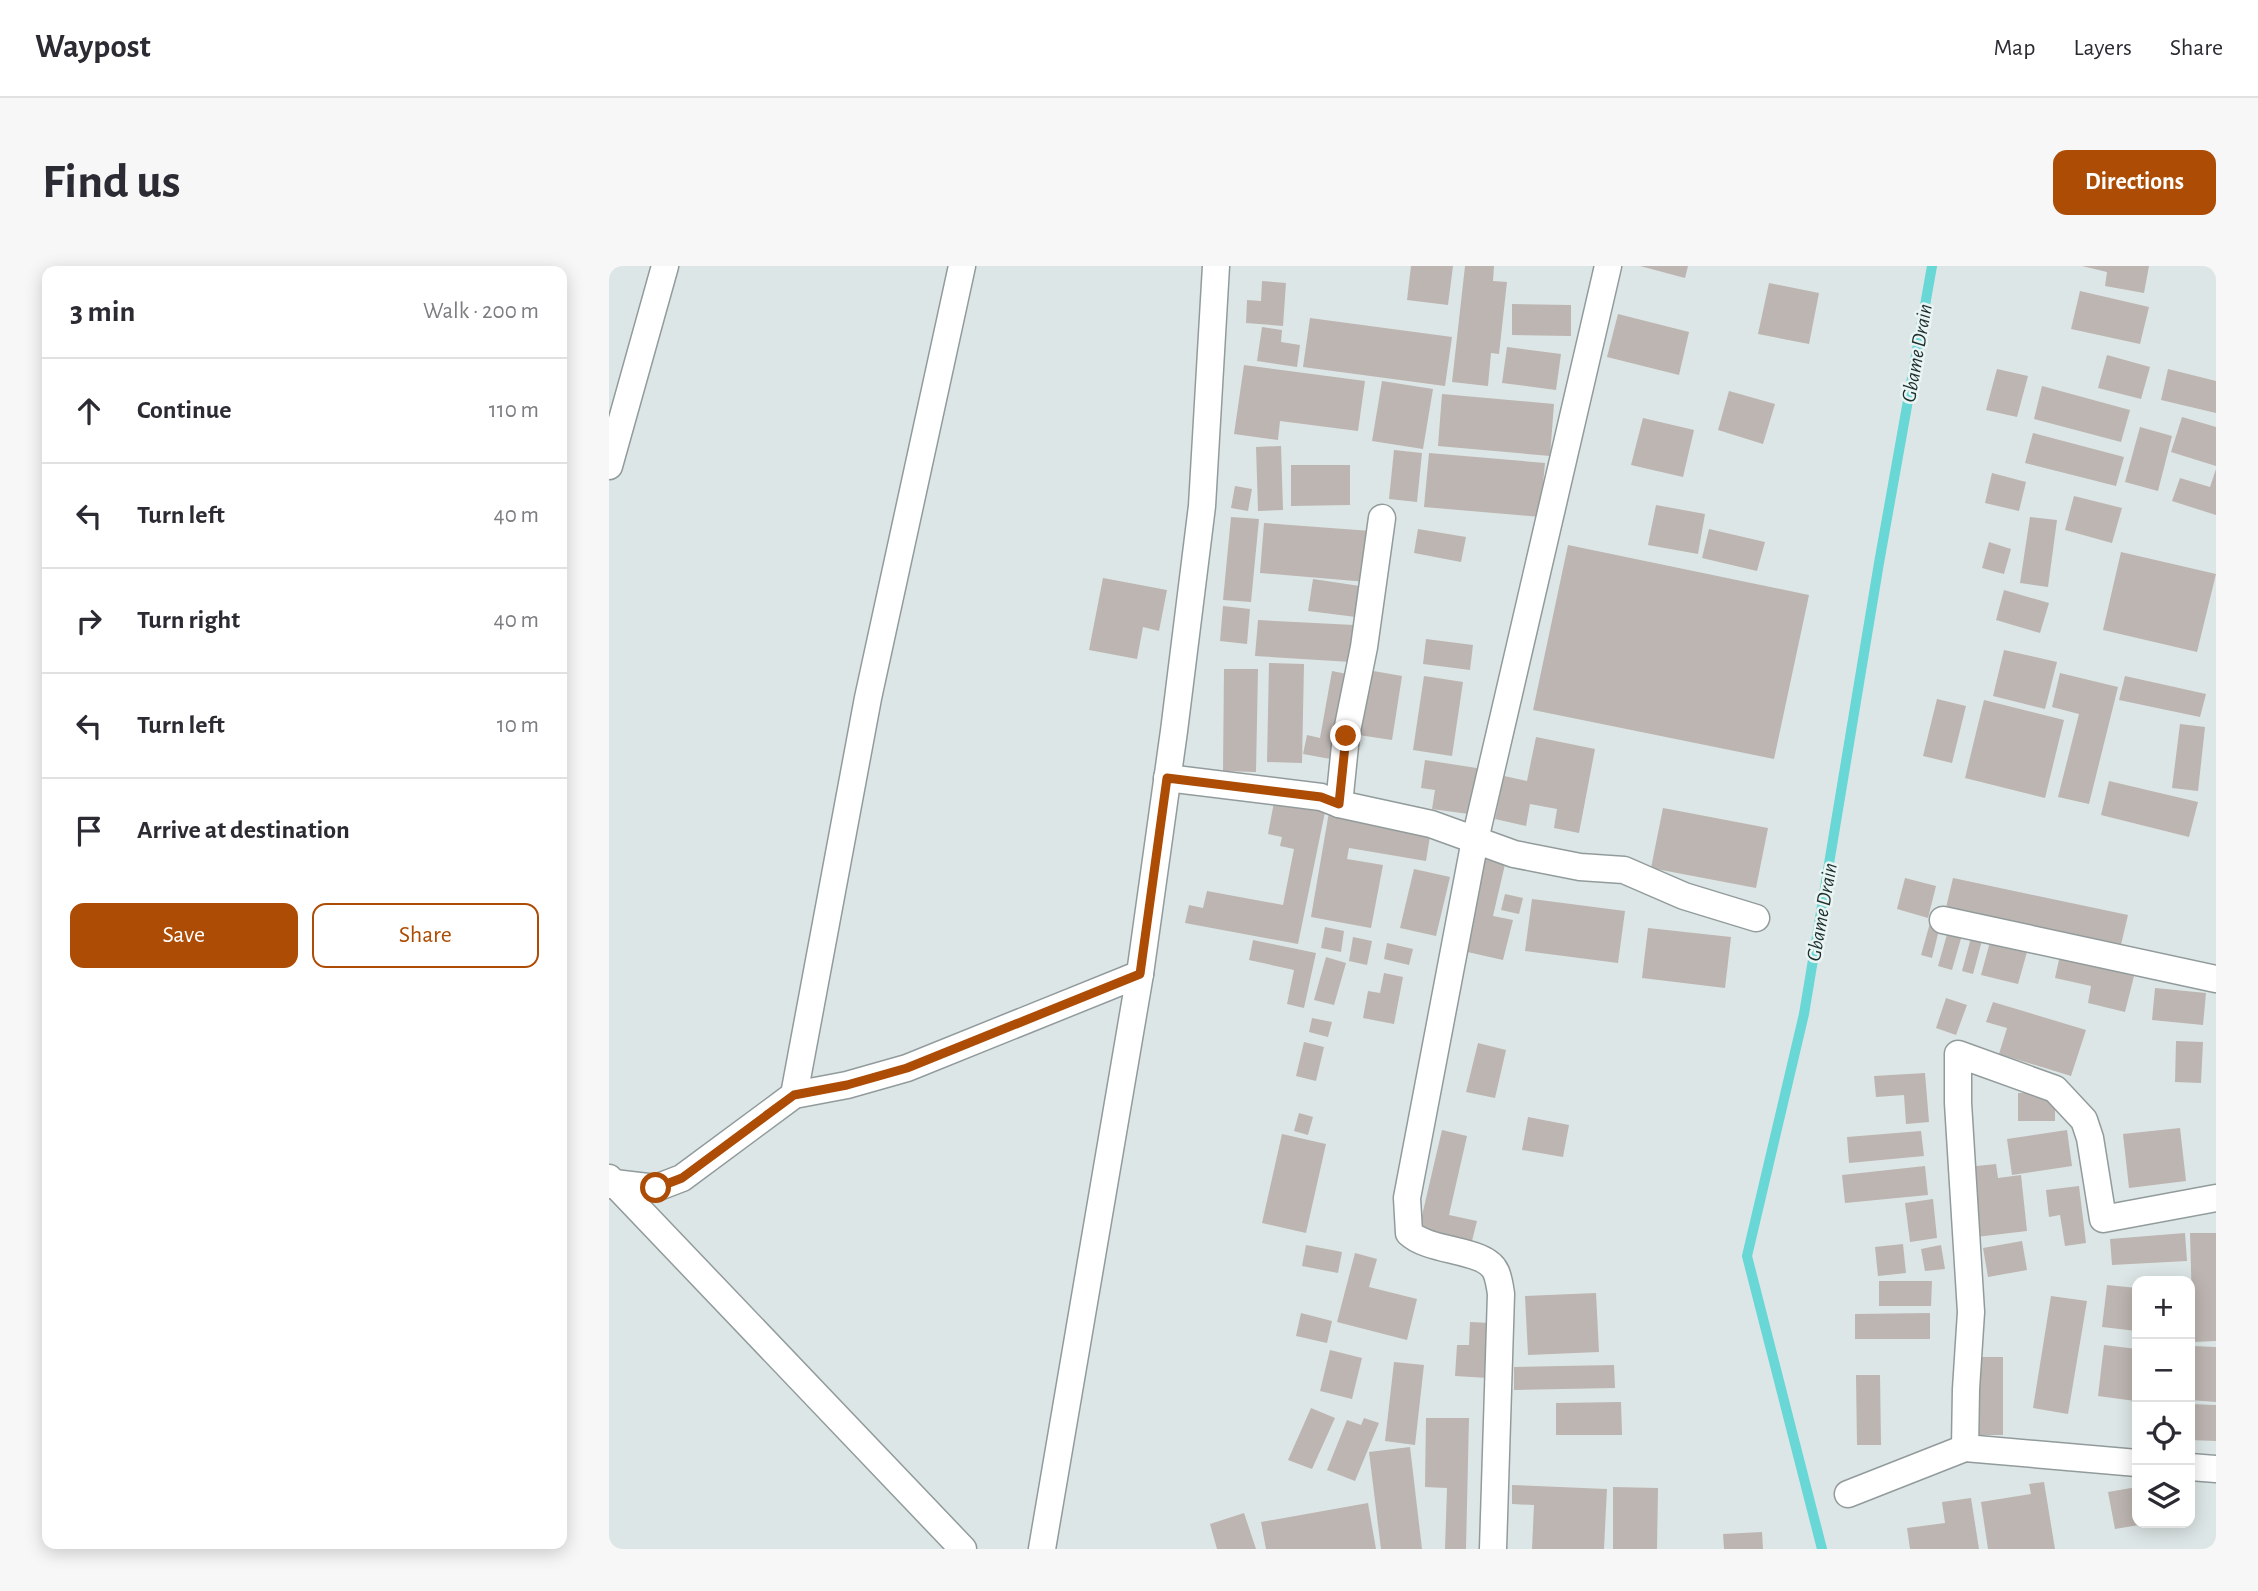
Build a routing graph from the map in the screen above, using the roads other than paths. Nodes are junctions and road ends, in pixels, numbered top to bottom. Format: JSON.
{"nodes":[{"id":1,"x":665,"y":266,"type":"edge"},
{"id":2,"x":962,"y":266,"type":"edge"},
{"id":3,"x":1216,"y":266,"type":"edge"},
{"id":4,"x":1608,"y":266,"type":"edge"},
{"id":5,"x":609,"y":466,"type":"edge"},
{"id":6,"x":1382,"y":518,"type":"dead end"},
{"id":7,"x":1167,"y":778,"type":"junction"},
{"id":8,"x":1339,"y":804,"type":"junction"},
{"id":9,"x":1475,"y":840,"type":"junction"},
{"id":10,"x":1756,"y":918,"type":"dead end"},
{"id":11,"x":1943,"y":920,"type":"dead end"},
{"id":12,"x":1140,"y":974,"type":"junction"},
{"id":13,"x":2216,"y":979,"type":"edge"},
{"id":14,"x":794,"y":1095,"type":"junction"},
{"id":15,"x":611,"y":1182,"type":"edge"},
{"id":16,"x":2216,"y":1198,"type":"edge"},
{"id":17,"x":1965,"y":1447,"type":"junction"},
{"id":18,"x":2132,"y":1463,"type":"edge"},
{"id":19,"x":2195,"y":1467,"type":"edge"},
{"id":20,"x":2216,"y":1469,"type":"edge"},
{"id":21,"x":1848,"y":1494,"type":"dead end"},
{"id":22,"x":963,"y":1549,"type":"edge"},
{"id":23,"x":1042,"y":1549,"type":"edge"},
{"id":24,"x":1493,"y":1549,"type":"edge"}],
"edges":[{"from":1,"to":5,"type":"street"},
{"from":2,"to":14,"type":"street"},
{"from":3,"to":7,"type":"street"},
{"from":4,"to":9,"type":"street"},
{"from":6,"to":8,"type":"street"},
{"from":7,"to":8,"type":"street"},
{"from":7,"to":12,"type":"street"},
{"from":8,"to":9,"type":"street"},
{"from":9,"to":10,"type":"street"},
{"from":9,"to":24,"type":"street"},
{"from":11,"to":13,"type":"street"},
{"from":12,"to":14,"type":"street"},
{"from":12,"to":23,"type":"street"},
{"from":14,"to":15,"type":"street"},
{"from":15,"to":22,"type":"street"},
{"from":16,"to":17,"type":"street"},
{"from":17,"to":18,"type":"street"},
{"from":17,"to":21,"type":"street"},
{"from":19,"to":20,"type":"street"}]}
